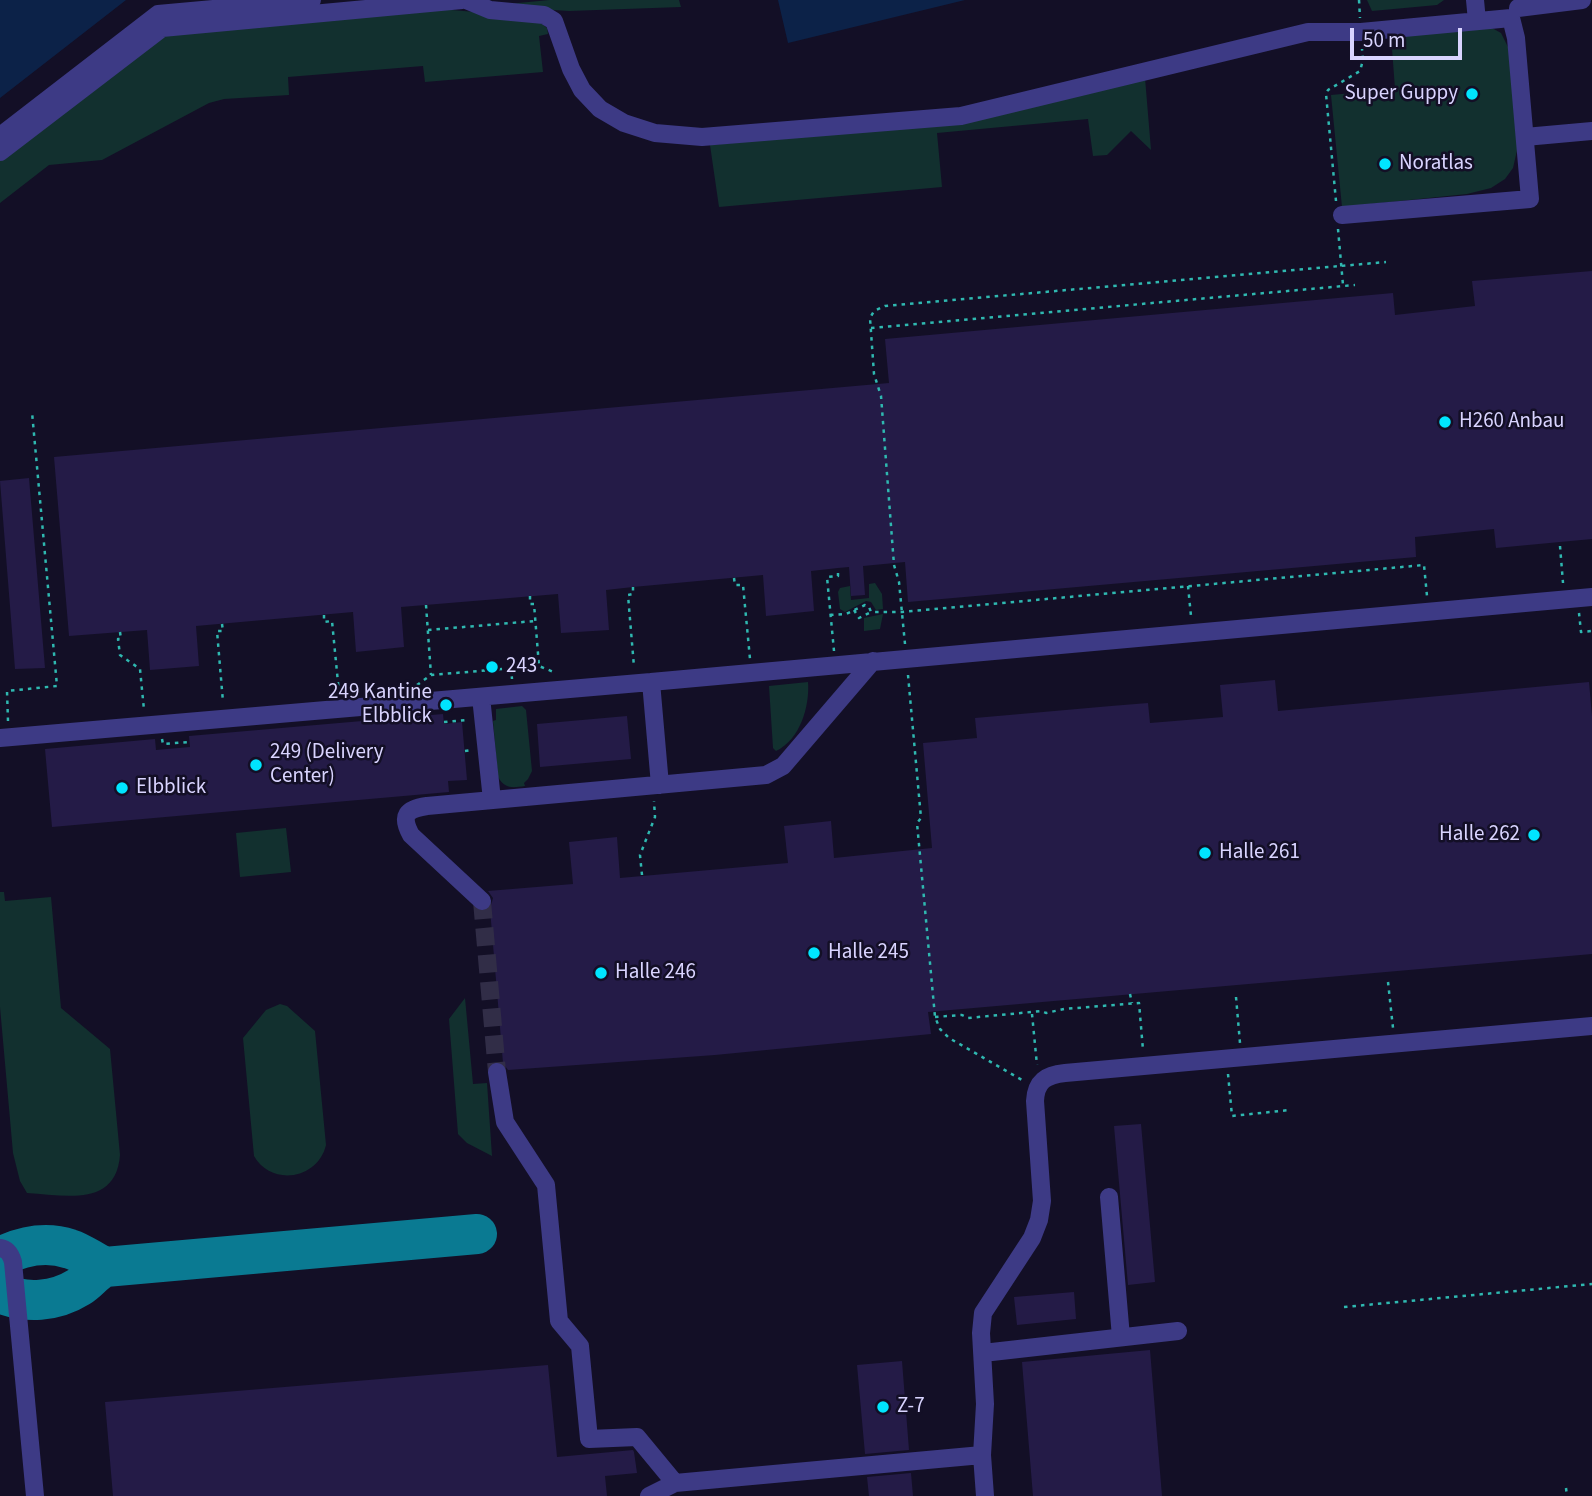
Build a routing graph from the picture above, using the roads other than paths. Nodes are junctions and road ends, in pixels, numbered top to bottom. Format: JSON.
{"nodes":[{"id":1,"x":312,"y":0,"type":"edge"},
{"id":2,"x":464,"y":0,"type":"edge"},
{"id":3,"x":1475,"y":0,"type":"edge"},
{"id":4,"x":1582,"y":0,"type":"edge"},
{"id":5,"x":1515,"y":8,"type":"edge"},
{"id":6,"x":1477,"y":21,"type":"junction"},
{"id":7,"x":1592,"y":131,"type":"edge"},
{"id":8,"x":0,"y":136,"type":"edge"},
{"id":9,"x":1525,"y":137,"type":"junction"},
{"id":10,"x":0,"y":152,"type":"edge"},
{"id":11,"x":1339,"y":218,"type":"road end"},
{"id":12,"x":1592,"y":597,"type":"edge"},
{"id":13,"x":873,"y":661,"type":"junction"},
{"id":14,"x":651,"y":682,"type":"junction"},
{"id":15,"x":481,"y":697,"type":"junction"},
{"id":16,"x":4,"y":731,"type":"edge"},
{"id":17,"x":660,"y":785,"type":"junction"},
{"id":18,"x":492,"y":800,"type":"junction"},
{"id":19,"x":482,"y":901,"type":"tunnel mouth"},
{"id":20,"x":1592,"y":1026,"type":"edge"},
{"id":21,"x":496,"y":1072,"type":"tunnel mouth"},
{"id":22,"x":1110,"y":1197,"type":"dead end"},
{"id":23,"x":0,"y":1248,"type":"edge"},
{"id":24,"x":1178,"y":1331,"type":"dead end"},
{"id":25,"x":1121,"y":1337,"type":"junction"},
{"id":26,"x":983,"y":1353,"type":"junction"},
{"id":27,"x":982,"y":1455,"type":"junction"},
{"id":28,"x":676,"y":1483,"type":"junction"},
{"id":29,"x":35,"y":1496,"type":"edge"},
{"id":30,"x":649,"y":1496,"type":"edge"},
{"id":31,"x":985,"y":1496,"type":"edge"}],
"edges":[{"from":1,"to":8,"type":"street"},
{"from":2,"to":6,"type":"street"},
{"from":2,"to":10,"type":"street"},
{"from":3,"to":6,"type":"street"},
{"from":4,"to":5,"type":"street"},
{"from":5,"to":6,"type":"street"},
{"from":5,"to":9,"type":"street"},
{"from":7,"to":9,"type":"street"},
{"from":9,"to":11,"type":"street"},
{"from":12,"to":13,"type":"street"},
{"from":13,"to":14,"type":"street"},
{"from":13,"to":17,"type":"street"},
{"from":14,"to":15,"type":"street"},
{"from":14,"to":17,"type":"street"},
{"from":15,"to":16,"type":"street"},
{"from":15,"to":18,"type":"street"},
{"from":17,"to":18,"type":"street"},
{"from":18,"to":19,"type":"street"},
{"from":20,"to":26,"type":"street"},
{"from":21,"to":28,"type":"street"},
{"from":22,"to":25,"type":"street"},
{"from":23,"to":29,"type":"street"},
{"from":24,"to":25,"type":"street"},
{"from":25,"to":26,"type":"street"},
{"from":26,"to":27,"type":"street"},
{"from":27,"to":28,"type":"street"},
{"from":27,"to":31,"type":"street"},
{"from":28,"to":30,"type":"street"}]}
